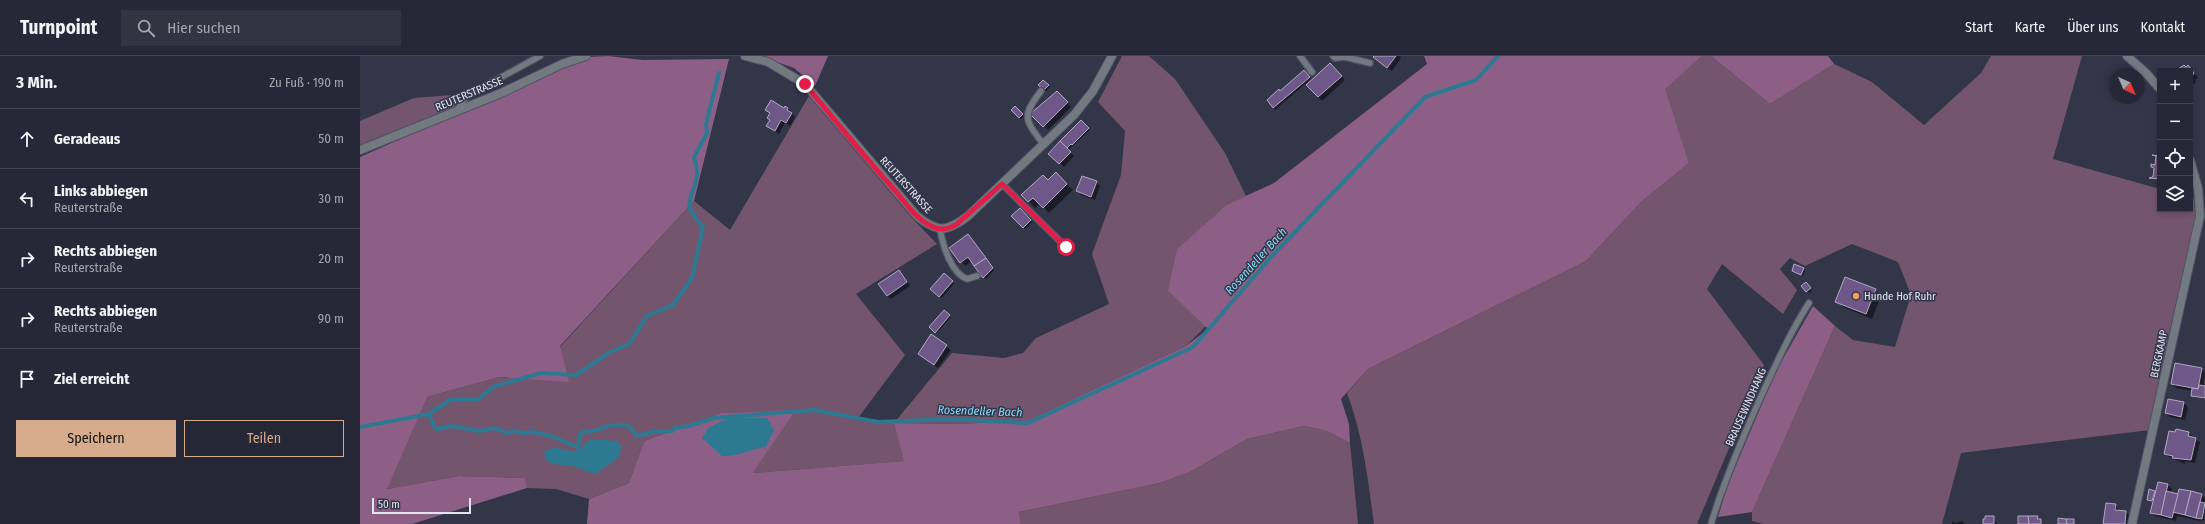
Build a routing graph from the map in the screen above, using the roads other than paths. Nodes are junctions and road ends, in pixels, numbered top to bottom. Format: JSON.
{"nodes":[{"id":1,"x":540,"y":56,"type":"edge"},
{"id":2,"x":586,"y":56,"type":"edge"},
{"id":3,"x":745,"y":56,"type":"edge"},
{"id":4,"x":1112,"y":56,"type":"edge"},
{"id":5,"x":1300,"y":56,"type":"edge"},
{"id":6,"x":1333,"y":56,"type":"edge"},
{"id":7,"x":2127,"y":56,"type":"edge"},
{"id":8,"x":1370,"y":63,"type":"dead end"},
{"id":9,"x":1312,"y":72,"type":"dead end"},
{"id":10,"x":2157,"y":86,"type":"edge"},
{"id":11,"x":1041,"y":91,"type":"dead end"},
{"id":12,"x":456,"y":112,"type":"junction"},
{"id":13,"x":1044,"y":146,"type":"junction"},
{"id":14,"x":360,"y":150,"type":"edge"},
{"id":15,"x":2193,"y":167,"type":"edge"},
{"id":16,"x":1002,"y":184,"type":"junction"},
{"id":17,"x":2202,"y":189,"type":"edge"},
{"id":18,"x":940,"y":229,"type":"junction"},
{"id":19,"x":1066,"y":247,"type":"dead end"},
{"id":20,"x":977,"y":276,"type":"dead end"},
{"id":21,"x":1809,"y":303,"type":"dead end"},
{"id":22,"x":1711,"y":524,"type":"edge"},
{"id":23,"x":2132,"y":524,"type":"edge"}],
"edges":[{"from":1,"to":12,"type":"lane"},
{"from":2,"to":12,"type":"street","name":"REUTERSTRASSE"},
{"from":3,"to":18,"type":"street","name":"REUTERSTRASSE"},
{"from":4,"to":13,"type":"street"},
{"from":5,"to":9,"type":"lane"},
{"from":6,"to":8,"type":"lane"},
{"from":7,"to":10,"type":"street"},
{"from":11,"to":13,"type":"lane"},
{"from":12,"to":14,"type":"street","name":"REUTERSTRASSE"},
{"from":13,"to":16,"type":"street"},
{"from":15,"to":17,"type":"street","name":"BERGKAMP"},
{"from":16,"to":18,"type":"street"},
{"from":16,"to":19,"type":"lane"},
{"from":17,"to":23,"type":"street","name":"BERGKAMP"},
{"from":18,"to":20,"type":"lane"},
{"from":21,"to":22,"type":"lane","name":"BRAUSEWINDHANG"}]}
